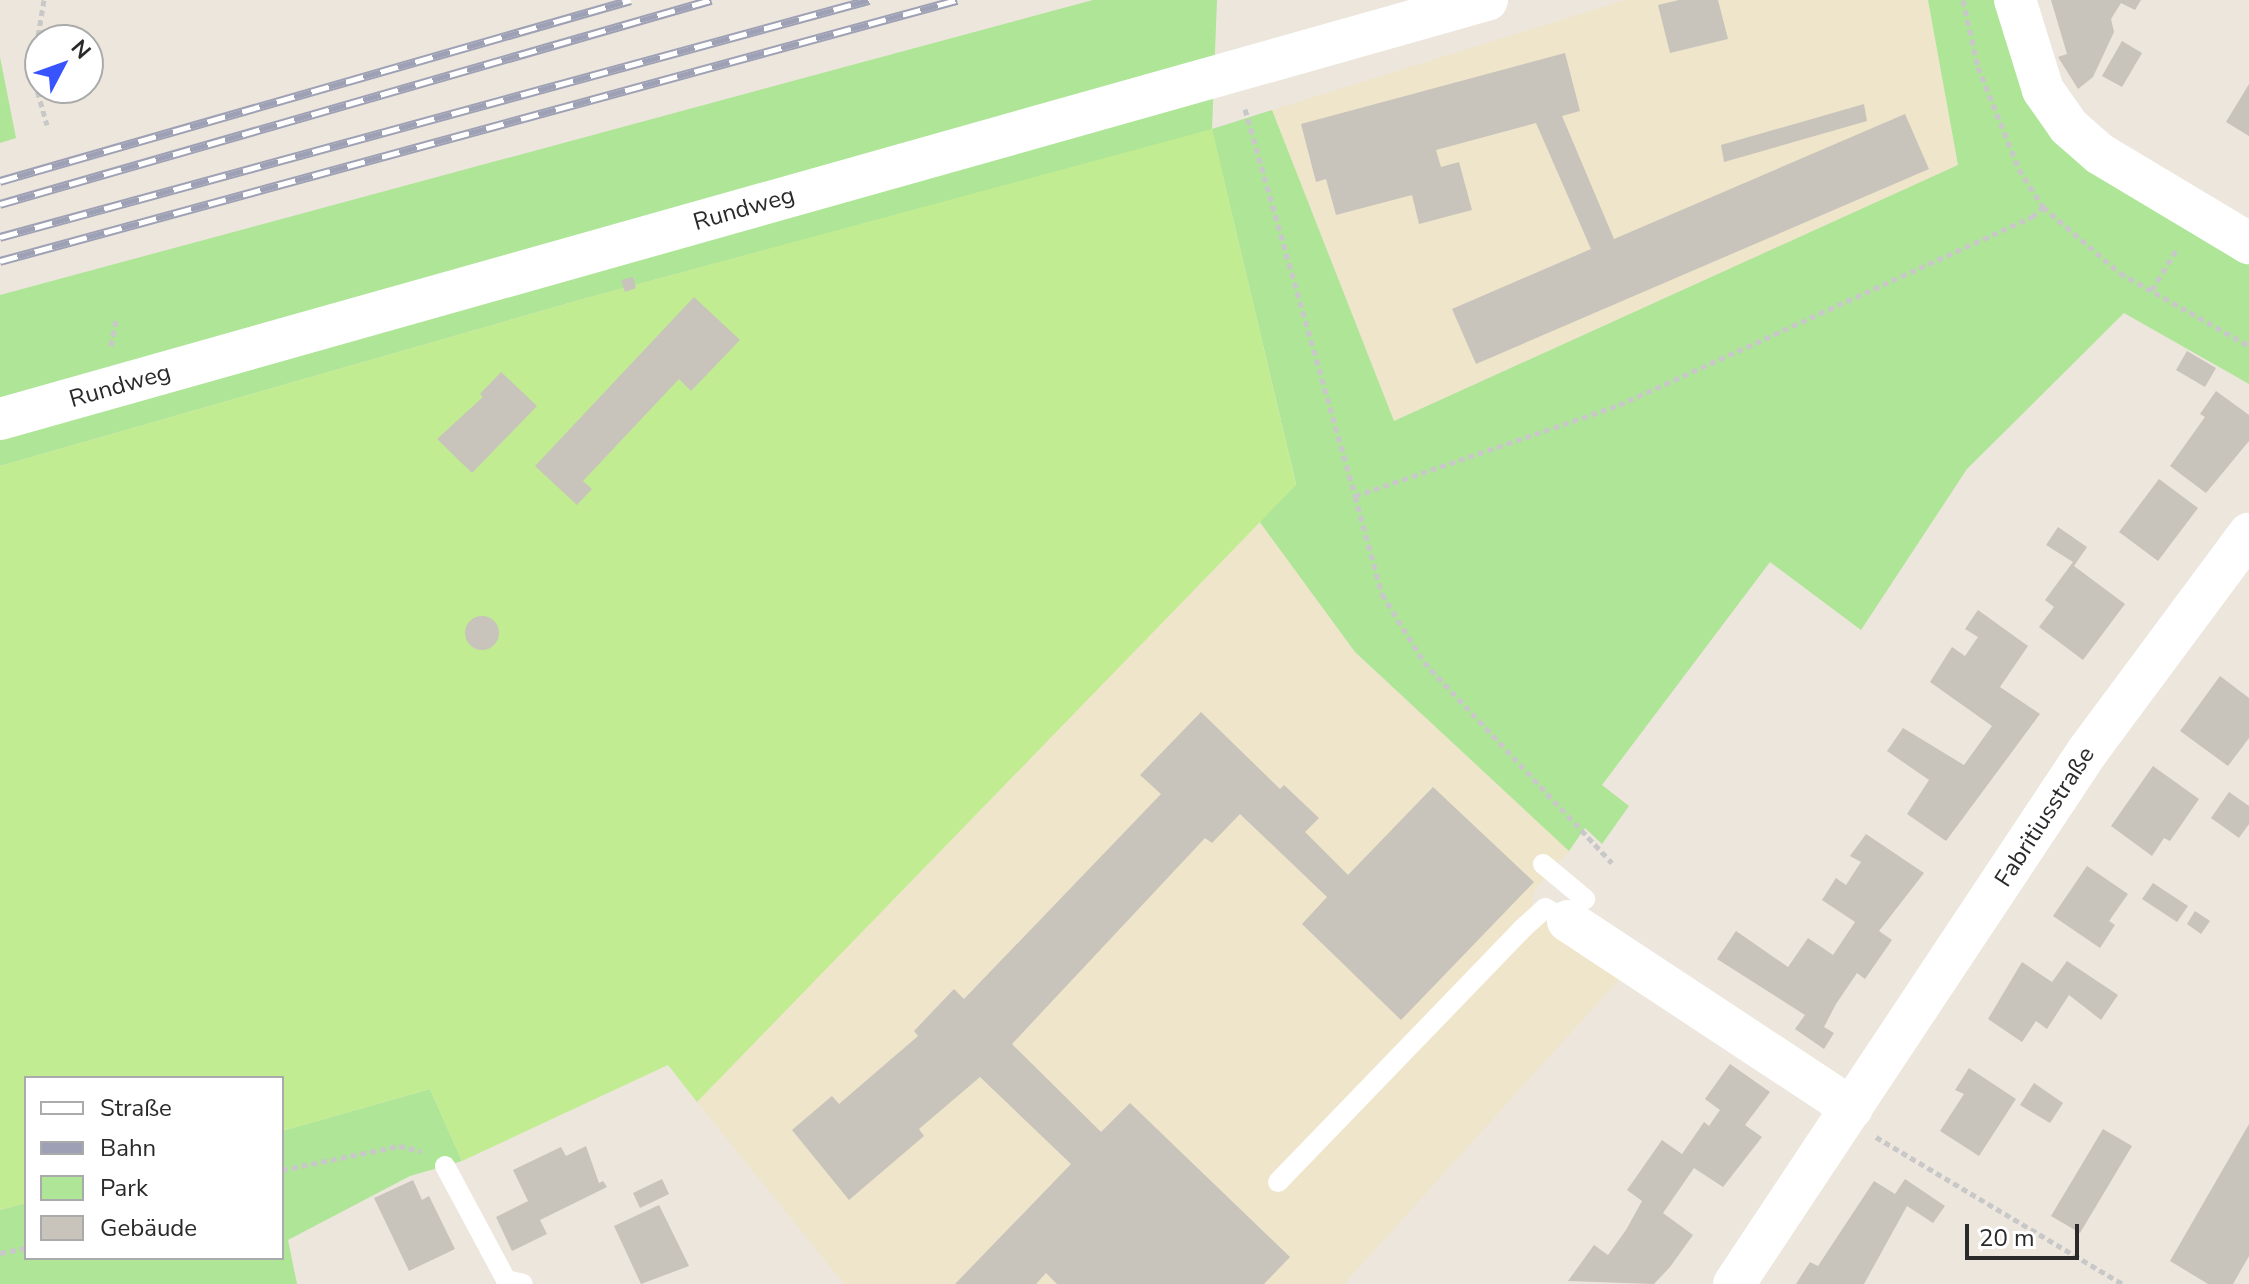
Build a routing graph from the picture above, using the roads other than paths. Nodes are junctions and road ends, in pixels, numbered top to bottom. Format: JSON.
{"nodes":[{"id":1,"x":1487,"y":0,"type":"edge"},
{"id":2,"x":2015,"y":0,"type":"edge"},
{"id":3,"x":2249,"y":243,"type":"edge"},
{"id":4,"x":0,"y":419,"type":"edge"},
{"id":5,"x":2249,"y":534,"type":"edge"},
{"id":6,"x":1543,"y":864,"type":"dead end"},
{"id":7,"x":1576,"y":910,"type":"junction"},
{"id":8,"x":1848,"y":1113,"type":"junction"},
{"id":9,"x":445,"y":1166,"type":"road end"},
{"id":10,"x":1278,"y":1182,"type":"dead end"},
{"id":11,"x":523,"y":1284,"type":"edge"},
{"id":12,"x":1734,"y":1284,"type":"edge"}],
"edges":[{"from":1,"to":4,"type":"street","name":"Rundweg"},
{"from":2,"to":3,"type":"street"},
{"from":5,"to":8,"type":"street","name":"Fabritiusstraße"},
{"from":6,"to":7,"type":"lane"},
{"from":7,"to":8,"type":"street"},
{"from":7,"to":10,"type":"lane"},
{"from":8,"to":12,"type":"street","name":"Fabritiusstraße"},
{"from":9,"to":11,"type":"lane"}]}
